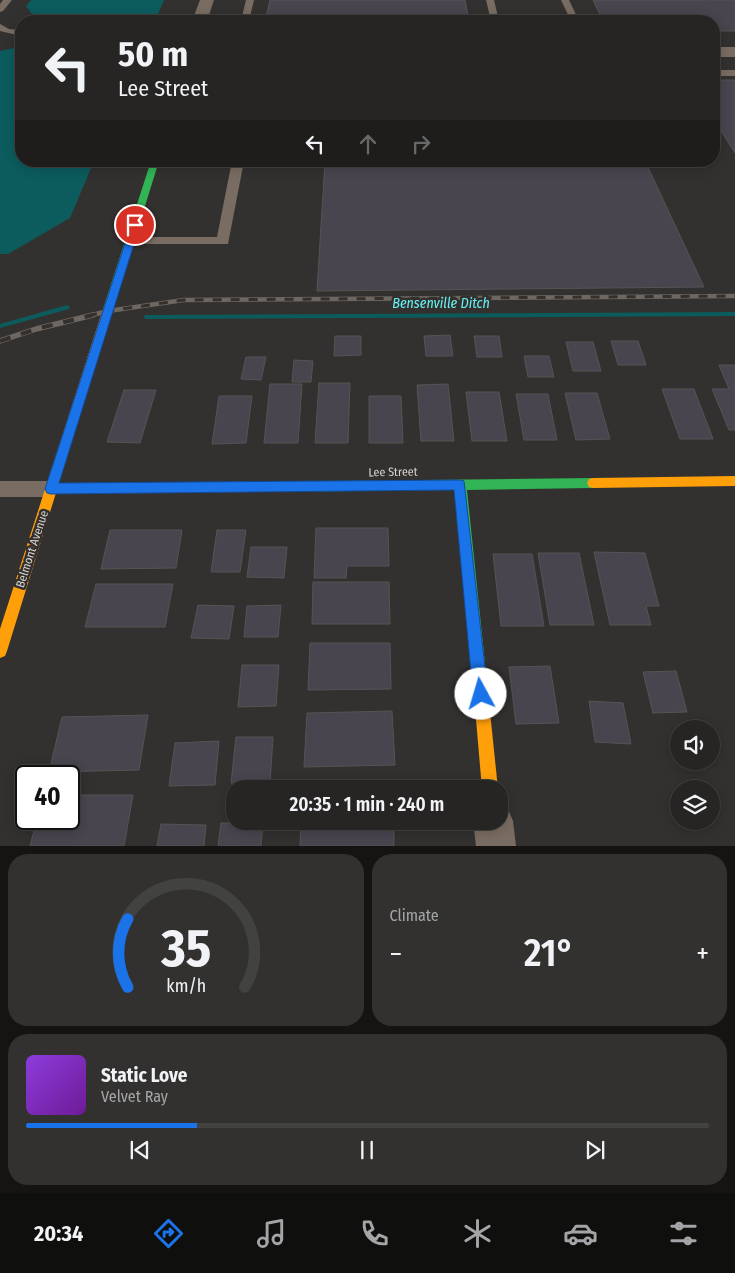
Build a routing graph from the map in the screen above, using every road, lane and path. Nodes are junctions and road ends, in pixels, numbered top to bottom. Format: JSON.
{"nodes":[{"id":1,"x":8,"y":0,"type":"edge"},
{"id":2,"x":206,"y":0,"type":"edge"},
{"id":3,"x":250,"y":0,"type":"edge"},
{"id":4,"x":490,"y":0,"type":"edge"},
{"id":5,"x":565,"y":0,"type":"edge"},
{"id":6,"x":0,"y":9,"type":"edge"},
{"id":7,"x":202,"y":15,"type":"edge"},
{"id":8,"x":246,"y":15,"type":"edge"},
{"id":9,"x":494,"y":15,"type":"edge"},
{"id":10,"x":572,"y":15,"type":"edge"},
{"id":11,"x":1,"y":29,"type":"edge"},
{"id":12,"x":15,"y":31,"type":"edge"},
{"id":13,"x":720,"y":52,"type":"edge"},
{"id":14,"x":735,"y":52,"type":"edge"},
{"id":15,"x":720,"y":73,"type":"edge"},
{"id":16,"x":735,"y":73,"type":"edge"},
{"id":17,"x":153,"y":167,"type":"edge"},
{"id":18,"x":237,"y":167,"type":"edge"},
{"id":19,"x":130,"y":241,"type":"junction"},
{"id":20,"x":735,"y":481,"type":"edge"},
{"id":21,"x":460,"y":485,"type":"junction"},
{"id":22,"x":0,"y":489,"type":"edge"},
{"id":23,"x":51,"y":489,"type":"junction"},
{"id":24,"x":0,"y":651,"type":"edge"},
{"id":25,"x":489,"y":780,"type":"edge"},
{"id":26,"x":494,"y":830,"type":"edge"},
{"id":27,"x":496,"y":846,"type":"edge"}],
"edges":[{"from":1,"to":6,"type":"lane"},
{"from":2,"to":7,"type":"street"},
{"from":3,"to":8,"type":"lane"},
{"from":4,"to":9,"type":"lane"},
{"from":5,"to":10,"type":"lane"},
{"from":11,"to":12,"type":"lane"},
{"from":13,"to":14,"type":"street"},
{"from":15,"to":16,"type":"lane"},
{"from":17,"to":19,"type":"street","name":"Belmont Avenue"},
{"from":18,"to":19,"type":"lane"},
{"from":19,"to":23,"type":"street","name":"Belmont Avenue"},
{"from":20,"to":21,"type":"street","name":"Lee Street"},
{"from":21,"to":23,"type":"street","name":"Lee Street"},
{"from":21,"to":25,"type":"street"},
{"from":22,"to":23,"type":"lane"},
{"from":23,"to":24,"type":"street","name":"Belmont Avenue"},
{"from":26,"to":27,"type":"street"}]}
